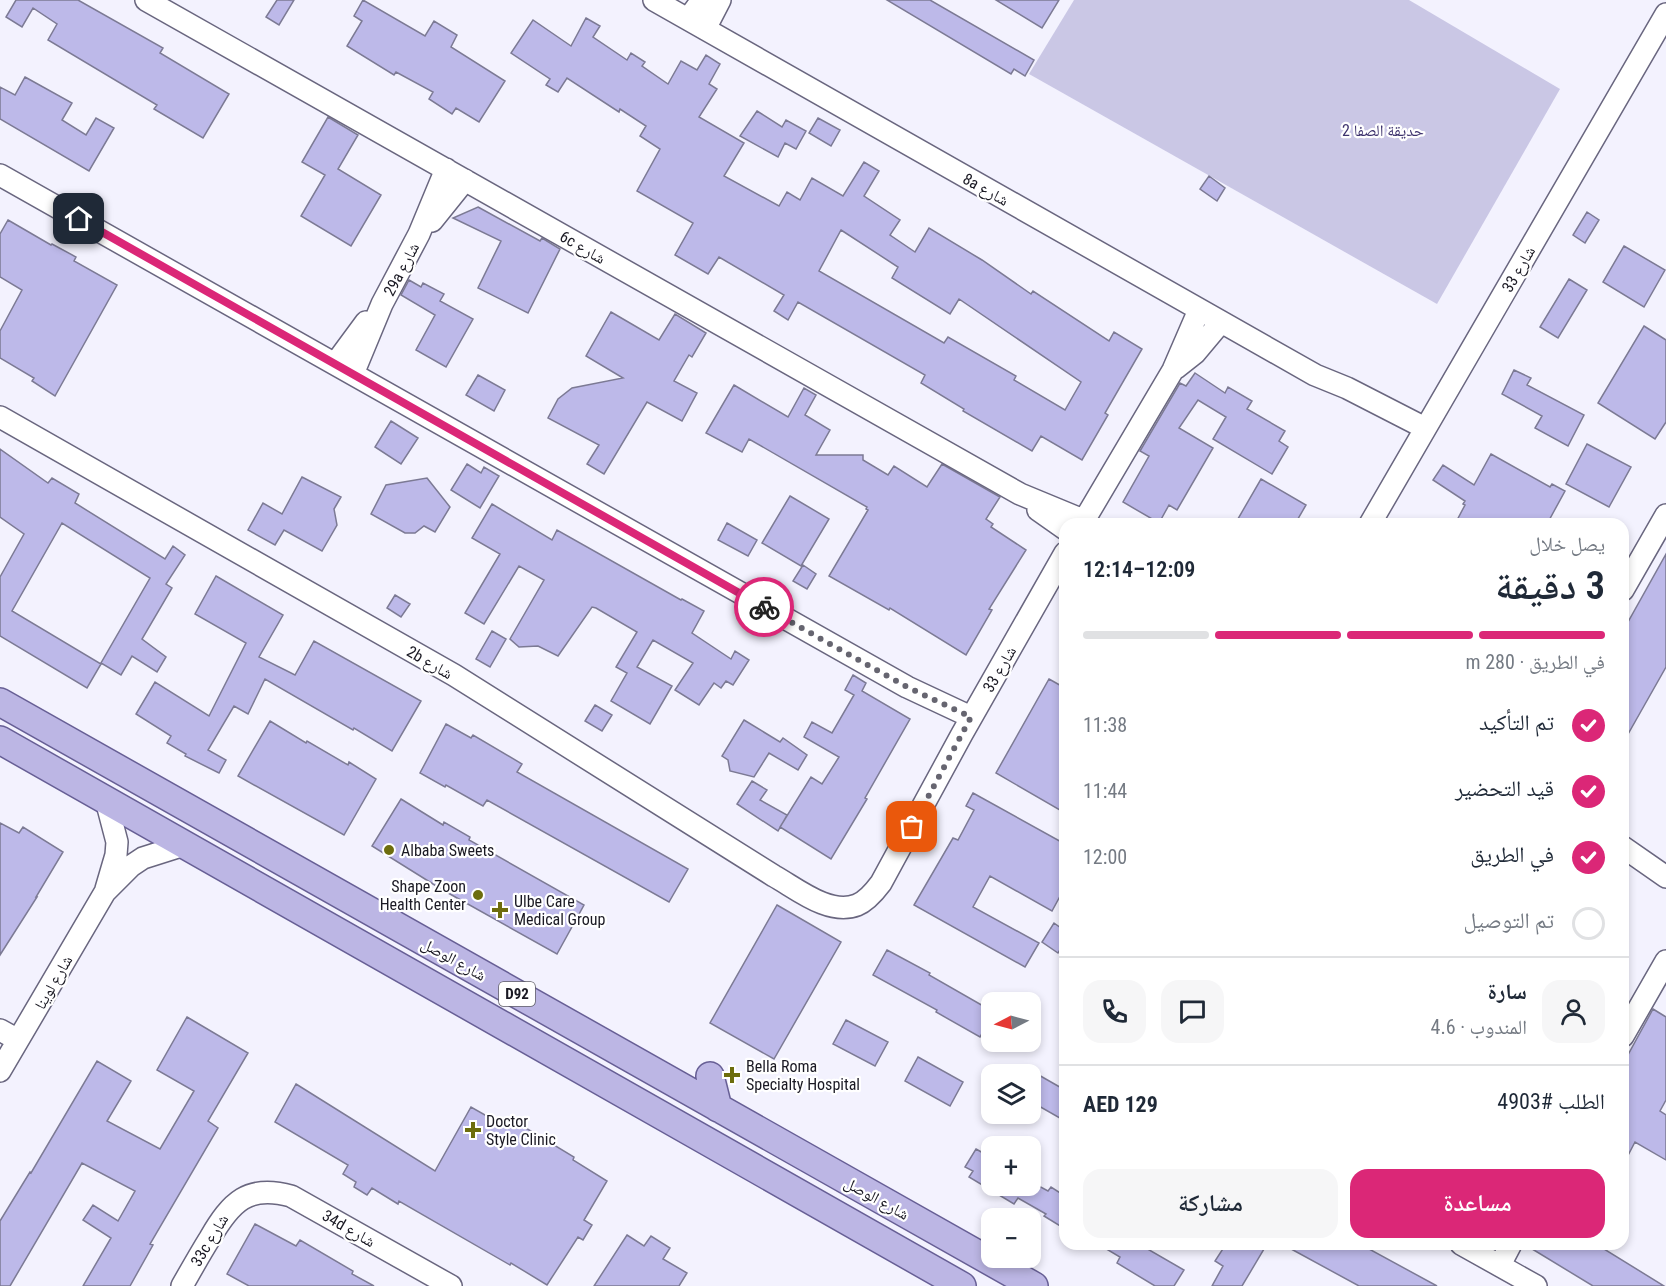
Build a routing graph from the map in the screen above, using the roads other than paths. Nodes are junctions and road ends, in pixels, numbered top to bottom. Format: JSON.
{"nodes":[{"id":1,"x":146,"y":0,"type":"edge"},
{"id":2,"x":654,"y":0,"type":"edge"},
{"id":3,"x":702,"y":0,"type":"edge"},
{"id":4,"x":720,"y":0,"type":"edge"},
{"id":5,"x":1666,"y":14,"type":"edge"},
{"id":6,"x":696,"y":24,"type":"junction"},
{"id":7,"x":446,"y":169,"type":"junction"},
{"id":8,"x":0,"y":175,"type":"edge"},
{"id":9,"x":465,"y":180,"type":"junction"},
{"id":10,"x":419,"y":234,"type":"junction"},
{"id":11,"x":1200,"y":310,"type":"junction"},
{"id":12,"x":1221,"y":321,"type":"junction"},
{"id":13,"x":344,"y":369,"type":"junction"},
{"id":14,"x":1173,"y":370,"type":"junction"},
{"id":15,"x":0,"y":417,"type":"edge"},
{"id":16,"x":1421,"y":435,"type":"junction"},
{"id":17,"x":1666,"y":515,"type":"edge"},
{"id":18,"x":1062,"y":518,"type":"edge"},
{"id":19,"x":1081,"y":518,"type":"edge"},
{"id":20,"x":1373,"y":518,"type":"edge"},
{"id":21,"x":1059,"y":563,"type":"edge"},
{"id":22,"x":1629,"y":580,"type":"edge"},
{"id":23,"x":0,"y":702,"type":"edge"},
{"id":24,"x":966,"y":725,"type":"junction"},
{"id":25,"x":62,"y":737,"type":"junction"},
{"id":26,"x":0,"y":740,"type":"edge"},
{"id":27,"x":45,"y":765,"type":"junction"},
{"id":28,"x":106,"y":800,"type":"junction"},
{"id":29,"x":230,"y":807,"type":"dead end"},
{"id":30,"x":194,"y":812,"type":"junction"},
{"id":31,"x":184,"y":844,"type":"junction"},
{"id":32,"x":1629,"y":848,"type":"edge"},
{"id":33,"x":1629,"y":849,"type":"edge"},
{"id":34,"x":1666,"y":863,"type":"edge"},
{"id":35,"x":1666,"y":877,"type":"edge"},
{"id":36,"x":105,"y":892,"type":"junction"},
{"id":37,"x":856,"y":905,"type":"joint"},
{"id":38,"x":1666,"y":961,"type":"edge"},
{"id":39,"x":1629,"y":1026,"type":"edge"},
{"id":40,"x":9,"y":1035,"type":"edge"},
{"id":41,"x":0,"y":1071,"type":"edge"},
{"id":42,"x":710,"y":1076,"type":"dead end"},
{"id":43,"x":718,"y":1108,"type":"junction"},
{"id":44,"x":242,"y":1198,"type":"joint"},
{"id":45,"x":1478,"y":1250,"type":"edge"},
{"id":46,"x":1495,"y":1256,"type":"edge"},
{"id":47,"x":182,"y":1286,"type":"edge"},
{"id":48,"x":451,"y":1286,"type":"edge"},
{"id":49,"x":962,"y":1286,"type":"edge"},
{"id":50,"x":1034,"y":1286,"type":"edge"},
{"id":51,"x":1536,"y":1286,"type":"edge"}],
"edges":[{"from":1,"to":7,"type":"street","name":"6c شارع"},
{"from":2,"to":6,"type":"street","name":"8a شارع"},
{"from":3,"to":6,"type":"street"},
{"from":4,"to":6,"type":"street"},
{"from":5,"to":16,"type":"street","name":"شارع 33"},
{"from":6,"to":11,"type":"street","name":"8a شارع"},
{"from":7,"to":9,"type":"street","name":"6c شارع"},
{"from":7,"to":10,"type":"street","name":"29a شارع"},
{"from":8,"to":13,"type":"street"},
{"from":9,"to":10,"type":"street","name":"29a شارع"},
{"from":9,"to":18,"type":"street","name":"6c شارع"},
{"from":10,"to":13,"type":"street","name":"29a شارع"},
{"from":11,"to":12,"type":"street","name":"8a شارع"},
{"from":11,"to":14,"type":"street"},
{"from":12,"to":14,"type":"street"},
{"from":12,"to":16,"type":"street","name":"8a شارع"},
{"from":13,"to":24,"type":"street"},
{"from":14,"to":19,"type":"street"},
{"from":15,"to":37,"type":"street","name":"2b شارع"},
{"from":16,"to":20,"type":"street","name":"شارع 33"},
{"from":17,"to":22,"type":"street"},
{"from":21,"to":24,"type":"street","name":"شارع 33"},
{"from":23,"to":25,"type":"main road","name":"شارع الوصل","number":"D92"},
{"from":24,"to":37,"type":"street","name":"شارع 33"},
{"from":25,"to":27,"type":"main road"},
{"from":25,"to":30,"type":"main road","name":"شارع الوصل","number":"D92"},
{"from":26,"to":27,"type":"main road","name":"شارع الوصل","number":"D92"},
{"from":27,"to":28,"type":"main road","name":"شارع الوصل","number":"D92"},
{"from":28,"to":31,"type":"main road","name":"شارع الوصل","number":"D92"},
{"from":28,"to":36,"type":"street","name":"شارع لوينا"},
{"from":29,"to":30,"type":"main road"},
{"from":30,"to":43,"type":"main road","name":"شارع الوصل","number":"D92"},
{"from":31,"to":36,"type":"street","name":"شارع لوينا"},
{"from":31,"to":49,"type":"main road","name":"شارع الوصل","number":"D92"},
{"from":32,"to":34,"type":"street"},
{"from":33,"to":35,"type":"street"},
{"from":36,"to":40,"type":"street","name":"شارع لوينا"},
{"from":38,"to":39,"type":"street"},
{"from":40,"to":41,"type":"street","name":"شارع لوينا"},
{"from":42,"to":43,"type":"main road"},
{"from":43,"to":50,"type":"main road","name":"شارع الوصل","number":"D92"},
{"from":44,"to":47,"type":"street","name":"33c شارع"},
{"from":44,"to":48,"type":"street","name":"34d شارع"},
{"from":45,"to":46,"type":"street"},
{"from":46,"to":51,"type":"street"}]}
